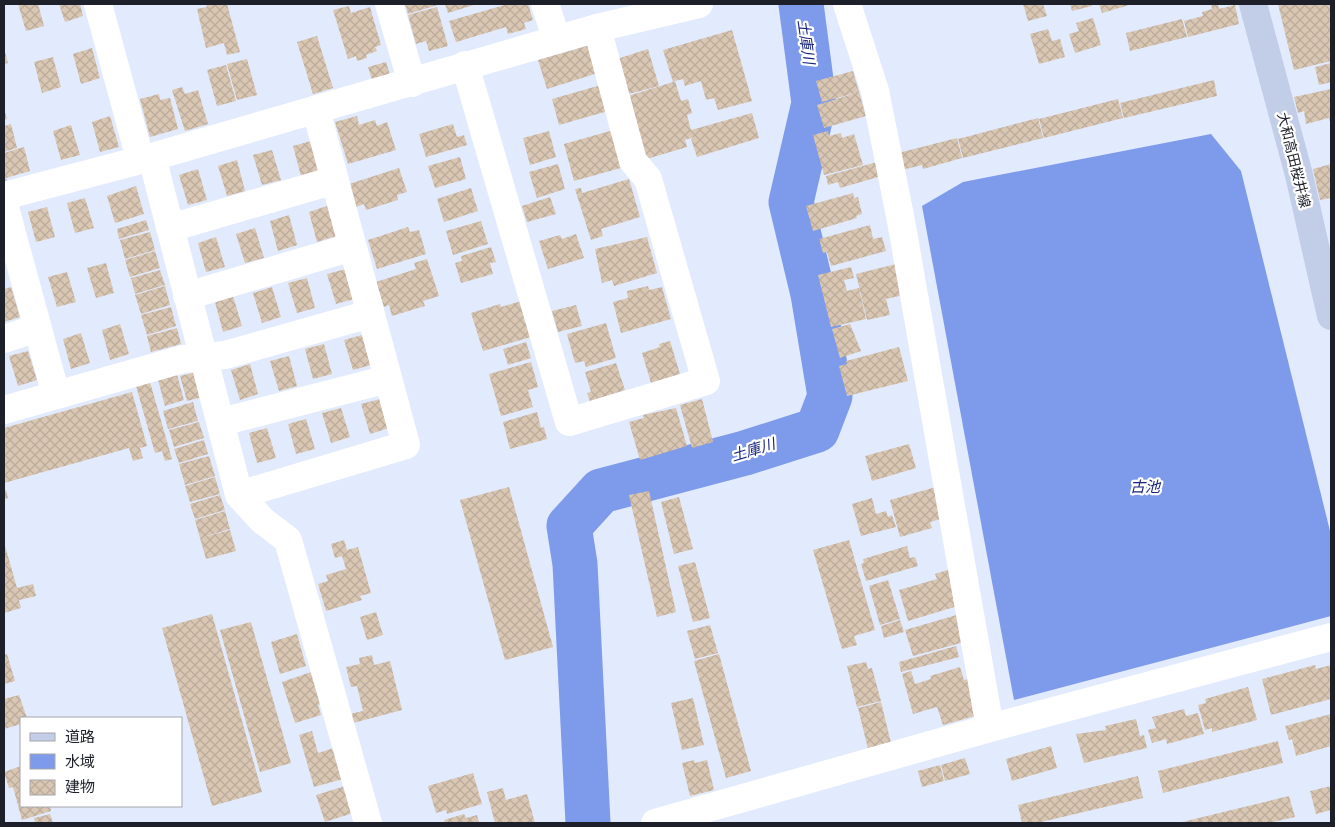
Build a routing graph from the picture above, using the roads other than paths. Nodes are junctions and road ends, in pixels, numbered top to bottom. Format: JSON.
{"nodes":[{"id":1,"x":98,"y":4,"type":"edge"},
{"id":2,"x":389,"y":4,"type":"edge"},
{"id":3,"x":545,"y":4,"type":"edge"},
{"id":4,"x":847,"y":4,"type":"edge"},
{"id":5,"x":1253,"y":4,"type":"edge"},
{"id":6,"x":690,"y":5,"type":"edge"},
{"id":7,"x":597,"y":28,"type":"junction"},
{"id":8,"x":557,"y":40,"type":"junction"},
{"id":9,"x":465,"y":65,"type":"junction"},
{"id":10,"x":412,"y":84,"type":"junction"},
{"id":11,"x":316,"y":110,"type":"junction"},
{"id":12,"x":146,"y":158,"type":"junction"},
{"id":13,"x":335,"y":180,"type":"junction"},
{"id":14,"x":4,"y":196,"type":"edge"},
{"id":15,"x":4,"y":204,"type":"edge"},
{"id":16,"x":170,"y":228,"type":"junction"},
{"id":17,"x":352,"y":247,"type":"junction"},
{"id":18,"x":12,"y":270,"type":"edge"},
{"id":19,"x":187,"y":296,"type":"junction"},
{"id":20,"x":370,"y":314,"type":"junction"},
{"id":21,"x":1331,"y":316,"type":"edge"},
{"id":22,"x":38,"y":328,"type":"junction"},
{"id":23,"x":4,"y":339,"type":"edge"},
{"id":24,"x":202,"y":357,"type":"junction"},
{"id":25,"x":388,"y":379,"type":"junction"},
{"id":26,"x":56,"y":395,"type":"junction"},
{"id":27,"x":4,"y":410,"type":"edge"},
{"id":28,"x":221,"y":422,"type":"junction"},
{"id":29,"x":239,"y":495,"type":"junction"},
{"id":30,"x":1331,"y":637,"type":"edge"},
{"id":31,"x":990,"y":728,"type":"junction"},
{"id":32,"x":667,"y":820,"type":"edge"},
{"id":33,"x":368,"y":823,"type":"edge"}],
"edges":[{"from":1,"to":12,"type":"street"},
{"from":2,"to":10,"type":"street"},
{"from":3,"to":8,"type":"street"},
{"from":4,"to":31,"type":"street"},
{"from":5,"to":21,"type":"main road","name":"大和高田桜井線"},
{"from":6,"to":7,"type":"street"},
{"from":7,"to":8,"type":"street"},
{"from":7,"to":9,"type":"street"},
{"from":8,"to":9,"type":"street"},
{"from":9,"to":10,"type":"street"},
{"from":10,"to":11,"type":"street"},
{"from":11,"to":12,"type":"street"},
{"from":11,"to":13,"type":"street"},
{"from":12,"to":14,"type":"street"},
{"from":12,"to":16,"type":"street"},
{"from":13,"to":16,"type":"street"},
{"from":13,"to":17,"type":"street"},
{"from":15,"to":18,"type":"street"},
{"from":16,"to":19,"type":"street"},
{"from":17,"to":19,"type":"street"},
{"from":17,"to":20,"type":"street"},
{"from":18,"to":22,"type":"street"},
{"from":19,"to":24,"type":"street"},
{"from":20,"to":24,"type":"street"},
{"from":20,"to":25,"type":"street"},
{"from":22,"to":23,"type":"street"},
{"from":22,"to":26,"type":"street"},
{"from":24,"to":26,"type":"street"},
{"from":24,"to":28,"type":"street"},
{"from":25,"to":28,"type":"street"},
{"from":25,"to":29,"type":"street"},
{"from":26,"to":27,"type":"street"},
{"from":28,"to":29,"type":"street"},
{"from":29,"to":33,"type":"street"},
{"from":30,"to":31,"type":"street"},
{"from":31,"to":32,"type":"street"}]}
